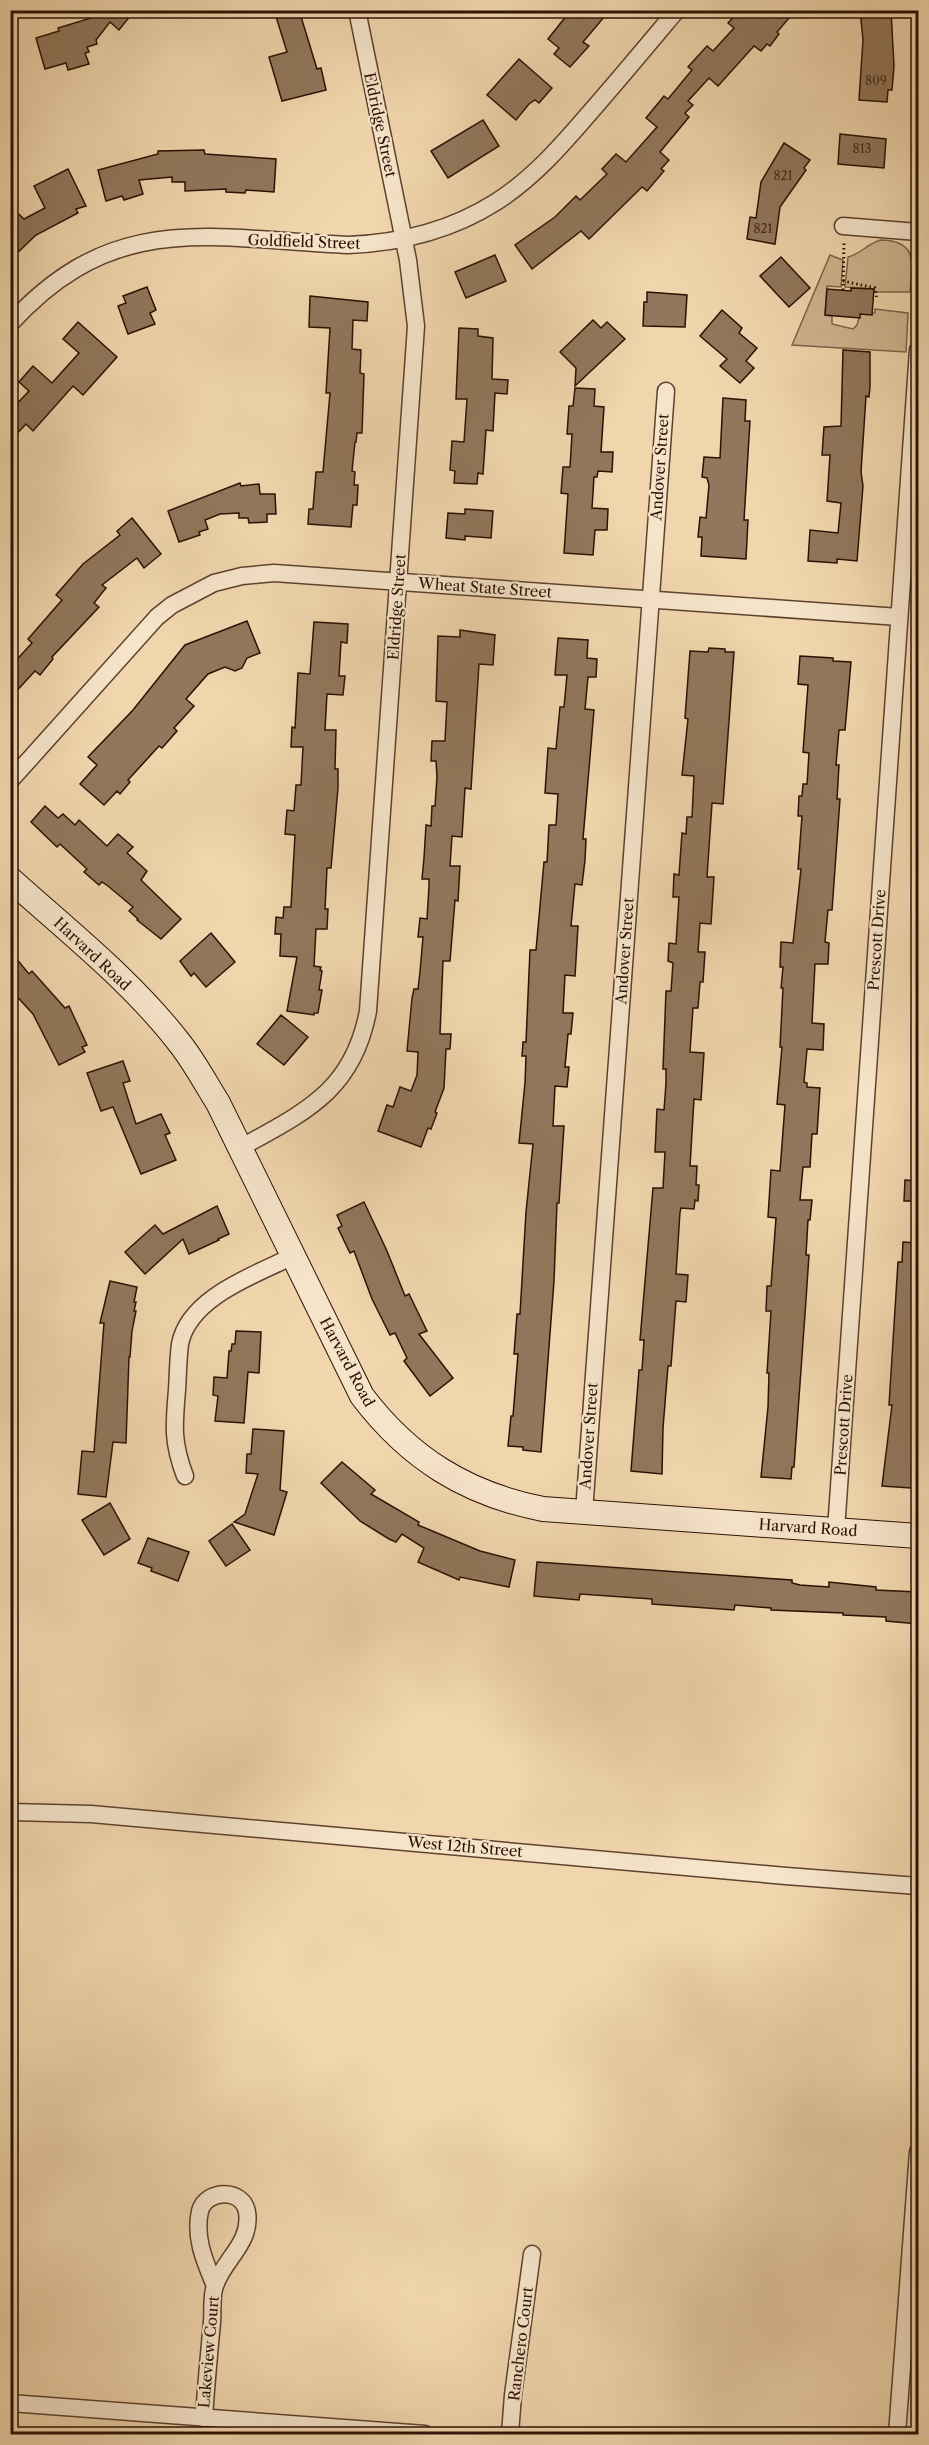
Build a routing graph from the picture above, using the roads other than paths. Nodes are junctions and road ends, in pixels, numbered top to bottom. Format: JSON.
{"nodes":[{"id":1,"x":357,"y":10,"type":"edge"},
{"id":2,"x":677,"y":10,"type":"edge"},
{"id":3,"x":843,"y":226,"type":"road end"},
{"id":4,"x":918,"y":232,"type":"edge"},
{"id":5,"x":404,"y":238,"type":"junction"},
{"id":6,"x":10,"y":324,"type":"edge"},
{"id":7,"x":918,"y":350,"type":"edge"},
{"id":8,"x":666,"y":391,"type":"dead end"},
{"id":9,"x":399,"y":583,"type":"junction"},
{"id":10,"x":651,"y":599,"type":"junction"},
{"id":11,"x":899,"y":617,"type":"junction"},
{"id":12,"x":10,"y":781,"type":"edge"},
{"id":13,"x":10,"y":879,"type":"edge"},
{"id":14,"x":240,"y":1148,"type":"junction"},
{"id":15,"x":293,"y":1256,"type":"junction"},
{"id":16,"x":184,"y":1476,"type":"dead end"},
{"id":17,"x":584,"y":1512,"type":"junction"},
{"id":18,"x":836,"y":1530,"type":"junction"},
{"id":19,"x":918,"y":1536,"type":"edge"},
{"id":20,"x":10,"y":1812,"type":"edge"},
{"id":21,"x":918,"y":1886,"type":"edge"},
{"id":22,"x":918,"y":2152,"type":"edge"},
{"id":23,"x":532,"y":2254,"type":"dead end"},
{"id":24,"x":215,"y":2286,"type":"junction"},
{"id":25,"x":10,"y":2403,"type":"edge"},
{"id":26,"x":204,"y":2418,"type":"junction"},
{"id":27,"x":425,"y":2434,"type":"edge"},
{"id":28,"x":510,"y":2434,"type":"edge"},
{"id":29,"x":897,"y":2434,"type":"edge"}],
"edges":[{"from":1,"to":5,"type":"street","name":"Eldridge Street"},
{"from":2,"to":5,"type":"street","name":"Goldfield Street"},
{"from":3,"to":4,"type":"street"},
{"from":5,"to":6,"type":"street","name":"Goldfield Street"},
{"from":5,"to":9,"type":"street","name":"Eldridge Street"},
{"from":7,"to":11,"type":"street","name":"Prescott Drive"},
{"from":8,"to":10,"type":"street","name":"Andover Street"},
{"from":9,"to":10,"type":"street","name":"Wheat State Street"},
{"from":9,"to":12,"type":"street","name":"Wheat State Street"},
{"from":9,"to":14,"type":"street","name":"Eldridge Street"},
{"from":10,"to":11,"type":"street","name":"Wheat State Street"},
{"from":10,"to":17,"type":"street","name":"Andover Street"},
{"from":11,"to":18,"type":"street","name":"Prescott Drive"},
{"from":13,"to":14,"type":"street","name":"Harvard Road"},
{"from":14,"to":15,"type":"street","name":"Harvard Road"},
{"from":15,"to":16,"type":"street"},
{"from":15,"to":17,"type":"street","name":"Harvard Road"},
{"from":17,"to":18,"type":"street","name":"Harvard Road"},
{"from":18,"to":19,"type":"street","name":"Harvard Road"},
{"from":20,"to":21,"type":"street","name":"West 12th Street"},
{"from":22,"to":29,"type":"street"},
{"from":23,"to":28,"type":"street","name":"Ranchero Court"},
{"from":24,"to":24,"type":"street","name":"Lakeview Court"},
{"from":24,"to":26,"type":"street","name":"Lakeview Court"},
{"from":25,"to":26,"type":"street"},
{"from":26,"to":27,"type":"street"}]}
